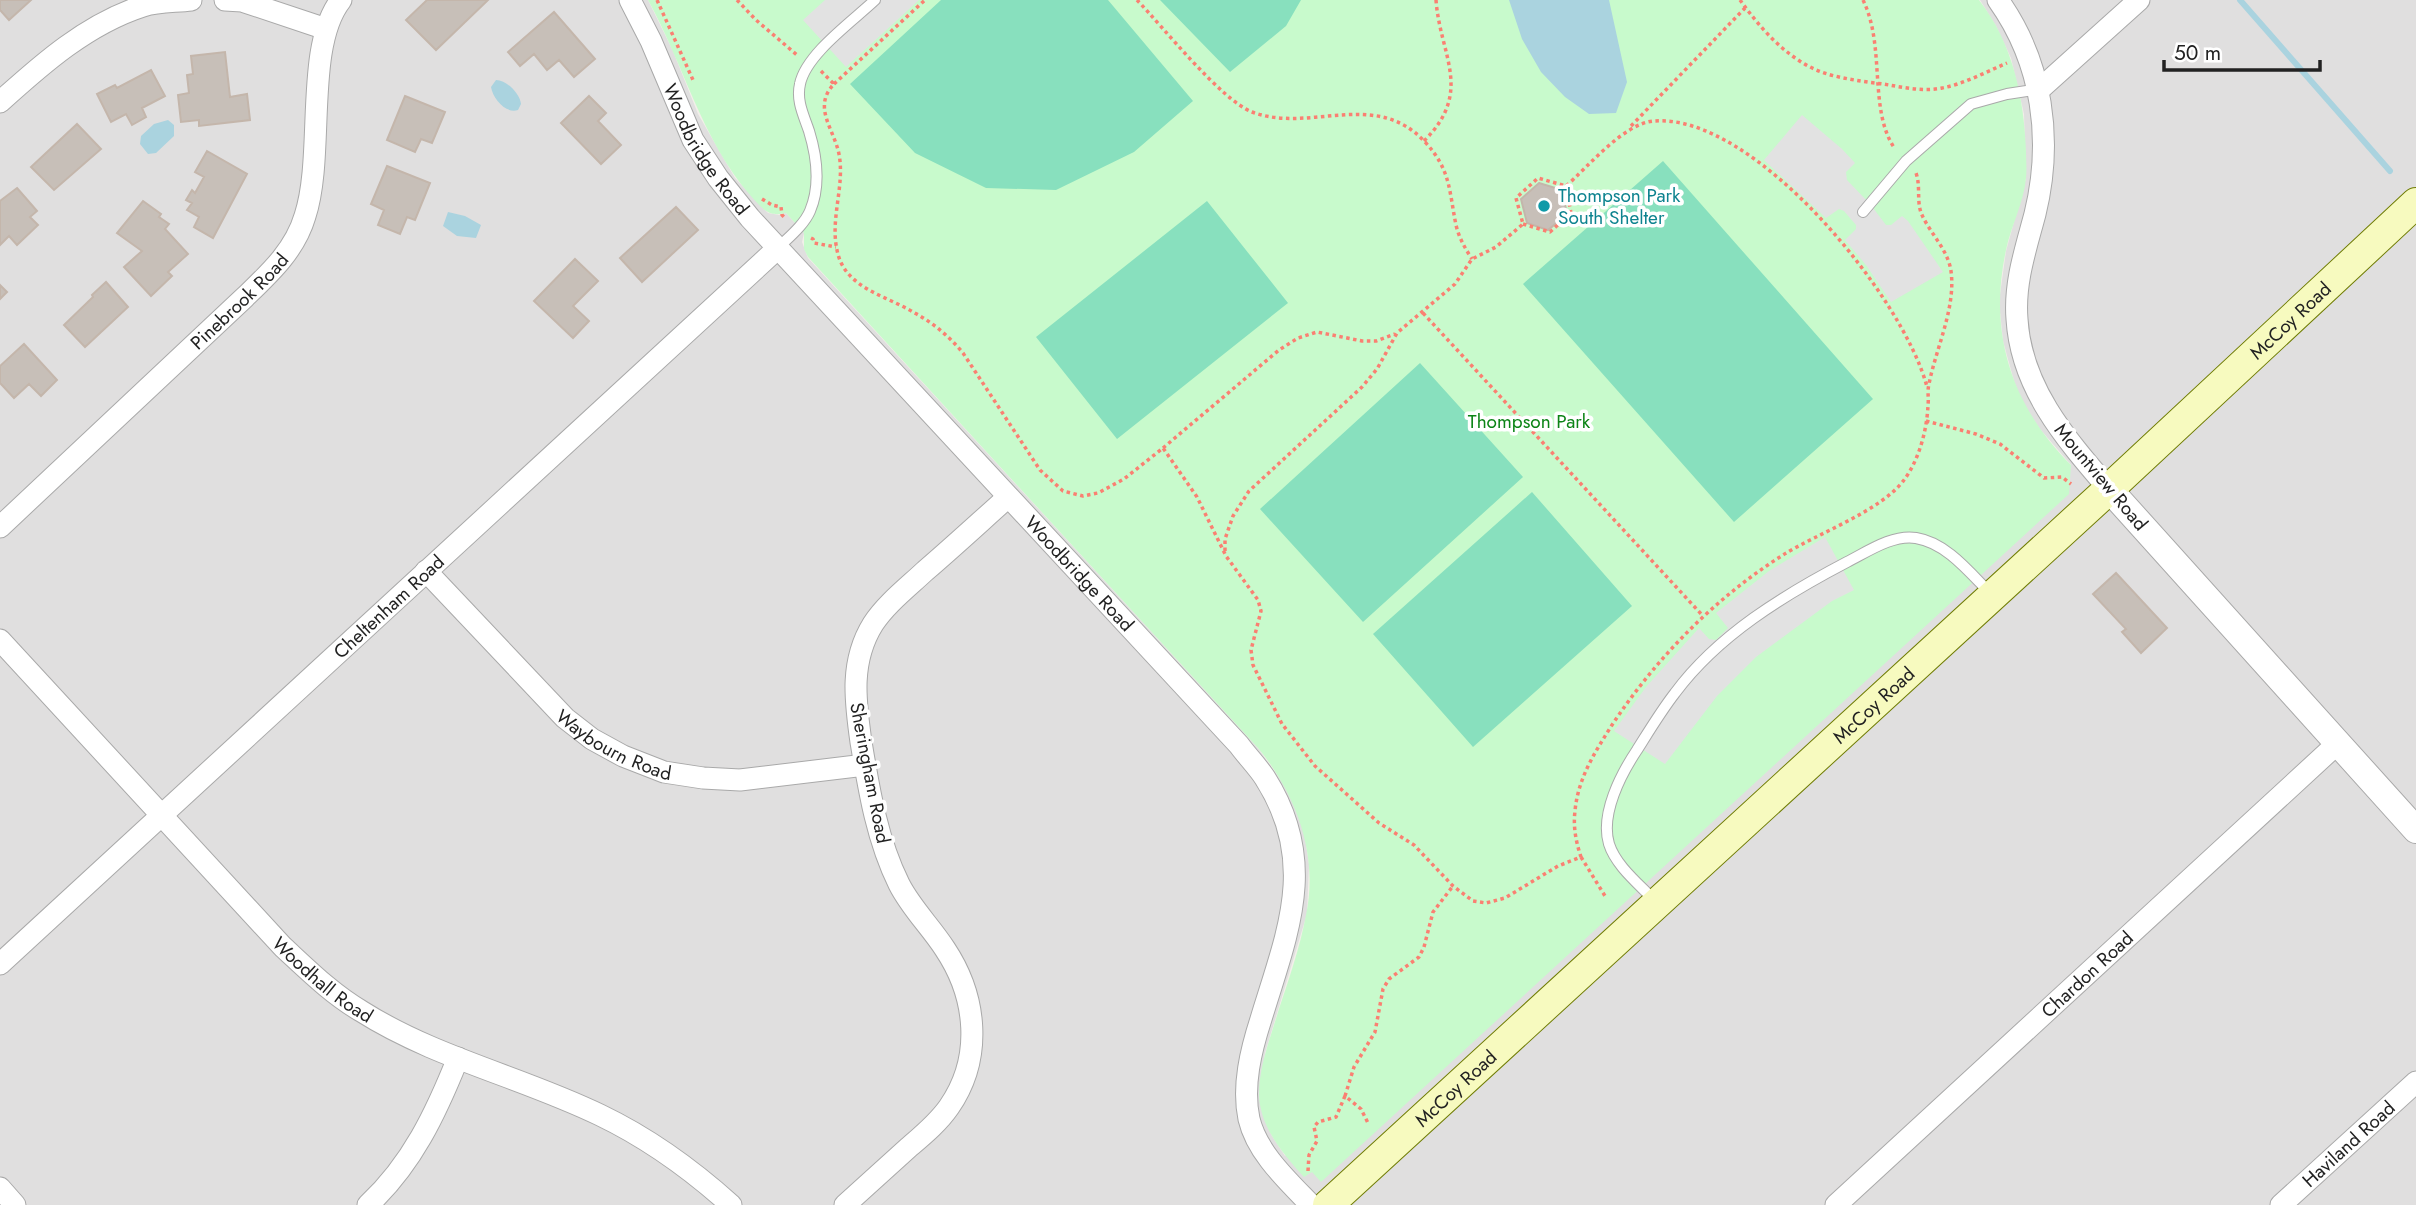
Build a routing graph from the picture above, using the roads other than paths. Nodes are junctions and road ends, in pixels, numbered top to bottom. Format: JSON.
{"nodes":[{"id":1,"x":191,"y":0,"type":"edge"},
{"id":2,"x":225,"y":0,"type":"edge"},
{"id":3,"x":341,"y":0,"type":"edge"},
{"id":4,"x":630,"y":0,"type":"edge"},
{"id":5,"x":875,"y":0,"type":"edge"},
{"id":6,"x":1998,"y":0,"type":"edge"},
{"id":7,"x":2139,"y":0,"type":"edge"},
{"id":8,"x":145,"y":3,"type":"edge"},
{"id":9,"x":326,"y":29,"type":"junction"},
{"id":10,"x":2040,"y":89,"type":"junction"},
{"id":11,"x":0,"y":103,"type":"edge"},
{"id":12,"x":2416,"y":203,"type":"edge"},
{"id":13,"x":1863,"y":212,"type":"dead end"},
{"id":14,"x":778,"y":248,"type":"junction"},
{"id":15,"x":2109,"y":489,"type":"junction"},
{"id":16,"x":1008,"y":497,"type":"junction"},
{"id":17,"x":0,"y":527,"type":"edge"},
{"id":18,"x":426,"y":570,"type":"junction"},
{"id":19,"x":1992,"y":596,"type":"junction"},
{"id":20,"x":0,"y":640,"type":"edge"},
{"id":21,"x":2338,"y":743,"type":"junction"},
{"id":22,"x":865,"y":765,"type":"junction"},
{"id":23,"x":162,"y":816,"type":"junction"},
{"id":24,"x":2416,"y":830,"type":"edge"},
{"id":25,"x":1657,"y":903,"type":"junction"},
{"id":26,"x":0,"y":964,"type":"edge"},
{"id":27,"x":458,"y":1058,"type":"junction"},
{"id":28,"x":2416,"y":1082,"type":"edge"},
{"id":29,"x":0,"y":1188,"type":"edge"},
{"id":30,"x":15,"y":1205,"type":"edge"},
{"id":31,"x":368,"y":1205,"type":"edge"},
{"id":32,"x":731,"y":1205,"type":"edge"},
{"id":33,"x":845,"y":1205,"type":"edge"},
{"id":34,"x":1311,"y":1205,"type":"edge"},
{"id":35,"x":1328,"y":1205,"type":"edge"},
{"id":36,"x":1836,"y":1205,"type":"edge"},
{"id":37,"x":2281,"y":1205,"type":"edge"}],
"edges":[{"from":1,"to":8,"type":"street"},
{"from":2,"to":9,"type":"street"},
{"from":3,"to":9,"type":"street","name":"Pinebrook Road"},
{"from":4,"to":14,"type":"street","name":"Woodbridge Road"},
{"from":5,"to":14,"type":"lane"},
{"from":6,"to":10,"type":"street","name":"Mountview Road"},
{"from":7,"to":10,"type":"street"},
{"from":8,"to":11,"type":"street"},
{"from":9,"to":17,"type":"street","name":"Pinebrook Road"},
{"from":10,"to":13,"type":"lane"},
{"from":10,"to":15,"type":"street","name":"Mountview Road"},
{"from":12,"to":15,"type":"main road","name":"McCoy Road"},
{"from":14,"to":16,"type":"street","name":"Woodbridge Road"},
{"from":14,"to":18,"type":"street","name":"Cheltenham Road"},
{"from":15,"to":19,"type":"main road","name":"McCoy Road"},
{"from":15,"to":21,"type":"street","name":"Mountview Road"},
{"from":16,"to":22,"type":"street","name":"Sheringham Road"},
{"from":16,"to":34,"type":"street","name":"Woodbridge Road"},
{"from":18,"to":22,"type":"street","name":"Waybourn Road"},
{"from":18,"to":23,"type":"street","name":"Cheltenham Road"},
{"from":19,"to":25,"type":"main road","name":"McCoy Road"},
{"from":19,"to":25,"type":"lane"},
{"from":20,"to":23,"type":"street","name":"Woodhall Road"},
{"from":21,"to":24,"type":"street","name":"Mountview Road"},
{"from":21,"to":36,"type":"street","name":"Chardon Road"},
{"from":22,"to":33,"type":"street","name":"Sheringham Road"},
{"from":23,"to":26,"type":"street","name":"Cheltenham Road"},
{"from":23,"to":27,"type":"street","name":"Woodhall Road"},
{"from":25,"to":35,"type":"main road","name":"McCoy Road"},
{"from":27,"to":31,"type":"street"},
{"from":27,"to":32,"type":"street","name":"Woodhall Road"},
{"from":28,"to":37,"type":"street","name":"Haviland Road"},
{"from":29,"to":30,"type":"street"}]}
